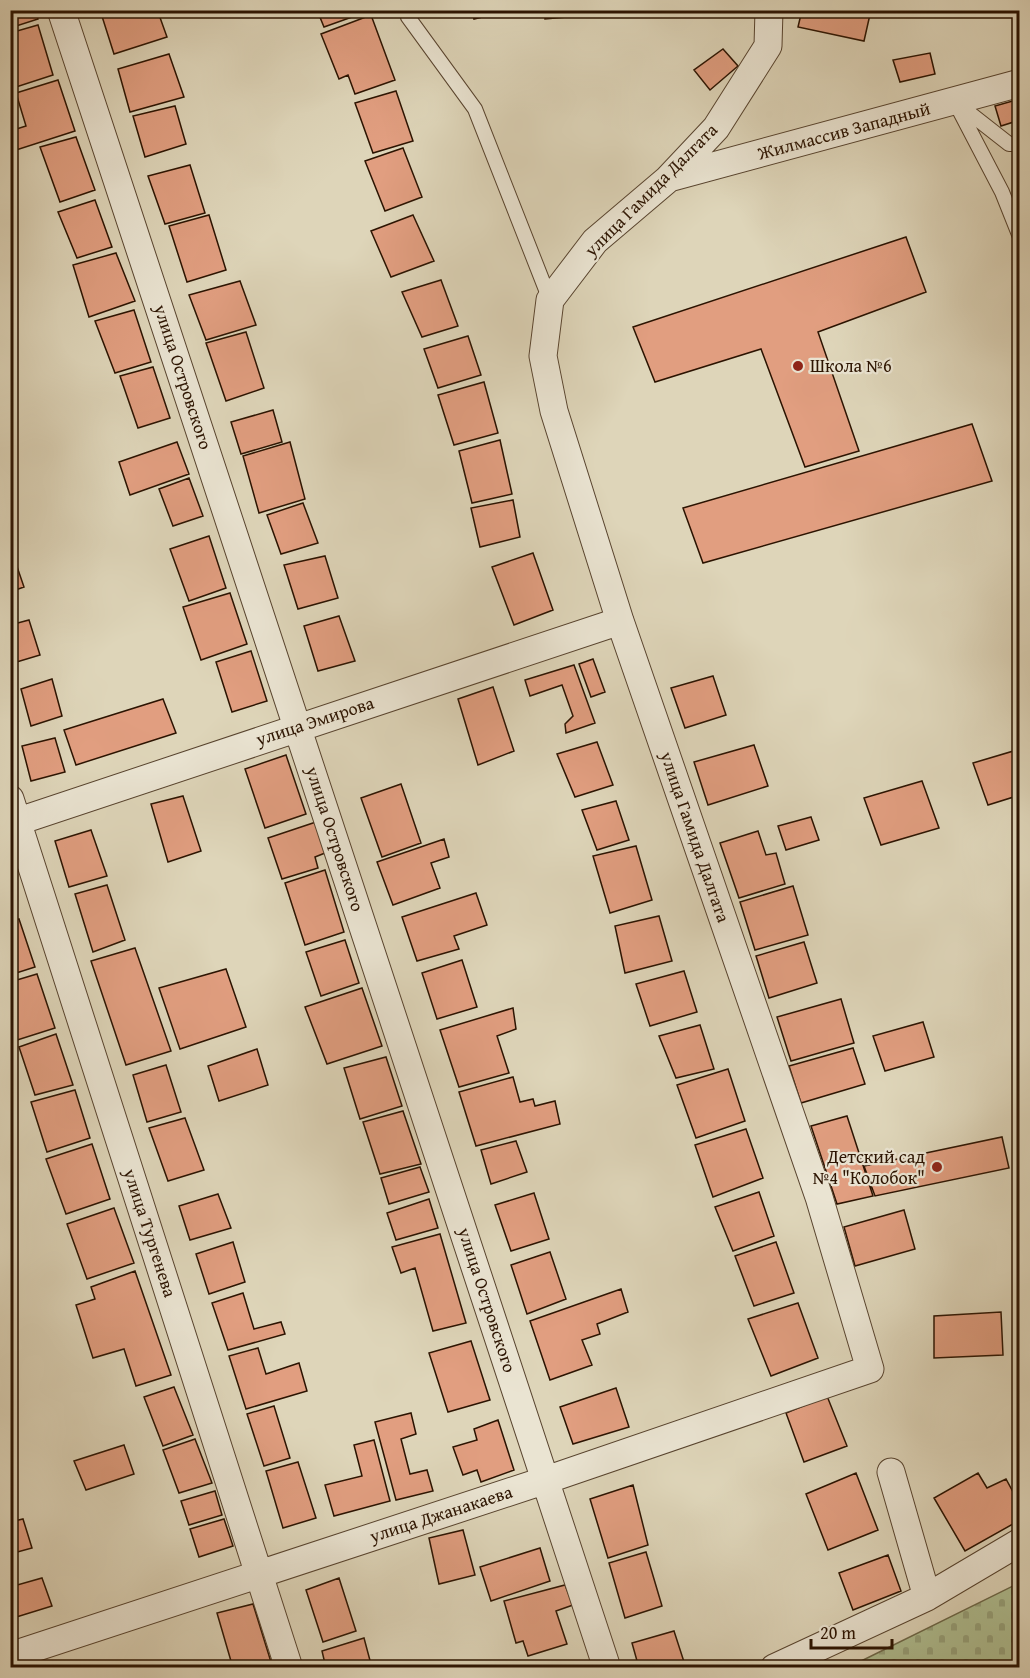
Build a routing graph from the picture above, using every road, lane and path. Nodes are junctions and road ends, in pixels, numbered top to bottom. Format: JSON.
{"nodes":[{"id":1,"x":61,"y":10,"type":"edge"},
{"id":2,"x":410,"y":10,"type":"edge"},
{"id":3,"x":769,"y":10,"type":"edge"},
{"id":4,"x":1020,"y":83,"type":"edge"},
{"id":5,"x":954,"y":100,"type":"junction"},
{"id":6,"x":1020,"y":144,"type":"edge"},
{"id":7,"x":668,"y":179,"type":"junction"},
{"id":8,"x":1020,"y":237,"type":"edge"},
{"id":9,"x":550,"y":300,"type":"junction"},
{"id":10,"x":620,"y":621,"type":"junction"},
{"id":11,"x":298,"y":726,"type":"junction"},
{"id":12,"x":13,"y":815,"type":"edge"},
{"id":13,"x":870,"y":1370,"type":"joint"},
{"id":14,"x":891,"y":1472,"type":"dead end"},
{"id":15,"x":546,"y":1480,"type":"junction"},
{"id":16,"x":1020,"y":1542,"type":"edge"},
{"id":17,"x":260,"y":1574,"type":"junction"},
{"id":18,"x":927,"y":1597,"type":"junction"},
{"id":19,"x":10,"y":1656,"type":"edge"},
{"id":20,"x":289,"y":1668,"type":"edge"},
{"id":21,"x":608,"y":1668,"type":"edge"},
{"id":22,"x":774,"y":1668,"type":"edge"}],
"edges":[{"from":1,"to":11,"type":"street","name":"улица Островского"},
{"from":2,"to":9,"type":"lane","name":"улица Гамида Далгата"},
{"from":3,"to":7,"type":"street","name":"улица Гамида Далгата"},
{"from":4,"to":5,"type":"street","name":"Жилмассив Западный"},
{"from":5,"to":6,"type":"lane"},
{"from":5,"to":7,"type":"street","name":"Жилмассив Западный"},
{"from":5,"to":8,"type":"lane"},
{"from":7,"to":9,"type":"street","name":"улица Гамида Далгата"},
{"from":9,"to":10,"type":"street","name":"улица Гамида Далгата"},
{"from":10,"to":11,"type":"street","name":"улица Эмирова"},
{"from":10,"to":13,"type":"street","name":"улица Гамида Далгата"},
{"from":11,"to":12,"type":"street","name":"улица Эмирова"},
{"from":11,"to":15,"type":"street","name":"улица Островского"},
{"from":12,"to":17,"type":"street","name":"улица Тургенева"},
{"from":13,"to":15,"type":"street","name":"улица Джанакаева"},
{"from":14,"to":18,"type":"street"},
{"from":15,"to":17,"type":"street","name":"улица Джанакаева"},
{"from":15,"to":21,"type":"street","name":"улица Островского"},
{"from":16,"to":18,"type":"street"},
{"from":17,"to":19,"type":"street","name":"улица Джанакаева"},
{"from":17,"to":20,"type":"street","name":"улица Тургенева"},
{"from":18,"to":22,"type":"street"}]}
